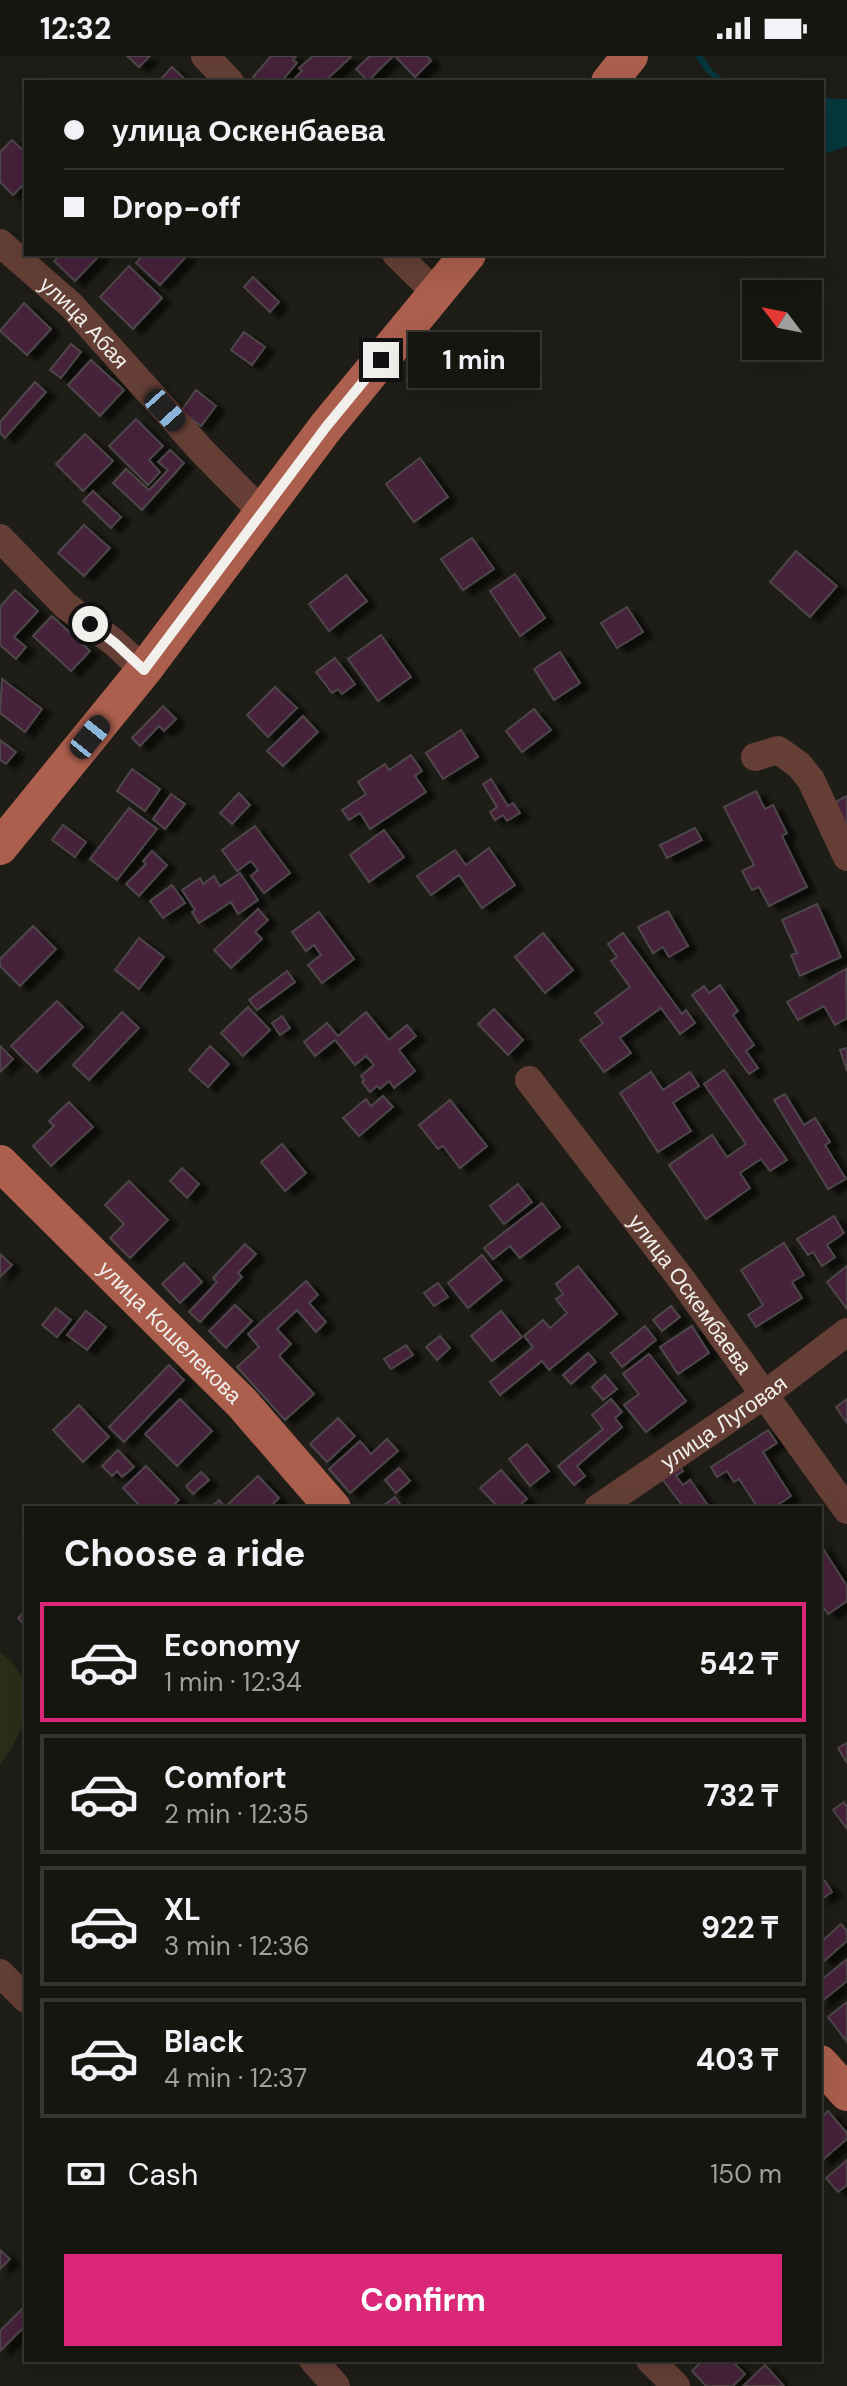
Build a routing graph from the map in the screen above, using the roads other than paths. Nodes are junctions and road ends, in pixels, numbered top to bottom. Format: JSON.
{"nodes":[{"id":1,"x":205,"y":56,"type":"edge"},
{"id":2,"x":228,"y":80,"type":"edge"},
{"id":3,"x":0,"y":243,"type":"edge"},
{"id":4,"x":398,"y":256,"type":"edge"},
{"id":5,"x":466,"y":256,"type":"edge"},
{"id":6,"x":436,"y":293,"type":"junction"},
{"id":7,"x":262,"y":512,"type":"junction"},
{"id":8,"x":0,"y":538,"type":"edge"},
{"id":9,"x":144,"y":670,"type":"junction"},
{"id":10,"x":755,"y":757,"type":"dead end"},
{"id":11,"x":0,"y":847,"type":"edge"},
{"id":12,"x":847,"y":857,"type":"edge"},
{"id":13,"x":529,"y":1080,"type":"dead end"},
{"id":14,"x":0,"y":1163,"type":"edge"},
{"id":15,"x":847,"y":1332,"type":"edge"},
{"id":16,"x":764,"y":1395,"type":"junction"},
{"id":17,"x":331,"y":1506,"type":"edge"},
{"id":18,"x":601,"y":1506,"type":"edge"},
{"id":19,"x":847,"y":1510,"type":"edge"},
{"id":20,"x":0,"y":1973,"type":"edge"},
{"id":21,"x":24,"y":1997,"type":"edge"},
{"id":22,"x":822,"y":2065,"type":"edge"},
{"id":23,"x":847,"y":2093,"type":"edge"},
{"id":24,"x":315,"y":2362,"type":"edge"},
{"id":25,"x":652,"y":2362,"type":"edge"},
{"id":26,"x":336,"y":2386,"type":"edge"},
{"id":27,"x":676,"y":2386,"type":"edge"}],
"edges":[{"from":1,"to":2,"type":"street"},
{"from":3,"to":7,"type":"street","name":"улица Абая"},
{"from":4,"to":6,"type":"street"},
{"from":5,"to":6,"type":"main road"},
{"from":6,"to":7,"type":"main road"},
{"from":7,"to":9,"type":"main road"},
{"from":8,"to":9,"type":"street"},
{"from":9,"to":11,"type":"main road"},
{"from":10,"to":12,"type":"street"},
{"from":13,"to":16,"type":"street","name":"улица Оскембаева"},
{"from":14,"to":17,"type":"main road","name":"улица Кошелекова"},
{"from":15,"to":16,"type":"street","name":"улица Луговая"},
{"from":16,"to":18,"type":"street","name":"улица Луговая"},
{"from":16,"to":19,"type":"street","name":"улица Оскембаева"},
{"from":20,"to":21,"type":"street"},
{"from":22,"to":23,"type":"main road"},
{"from":24,"to":26,"type":"street"},
{"from":25,"to":27,"type":"street"}]}
